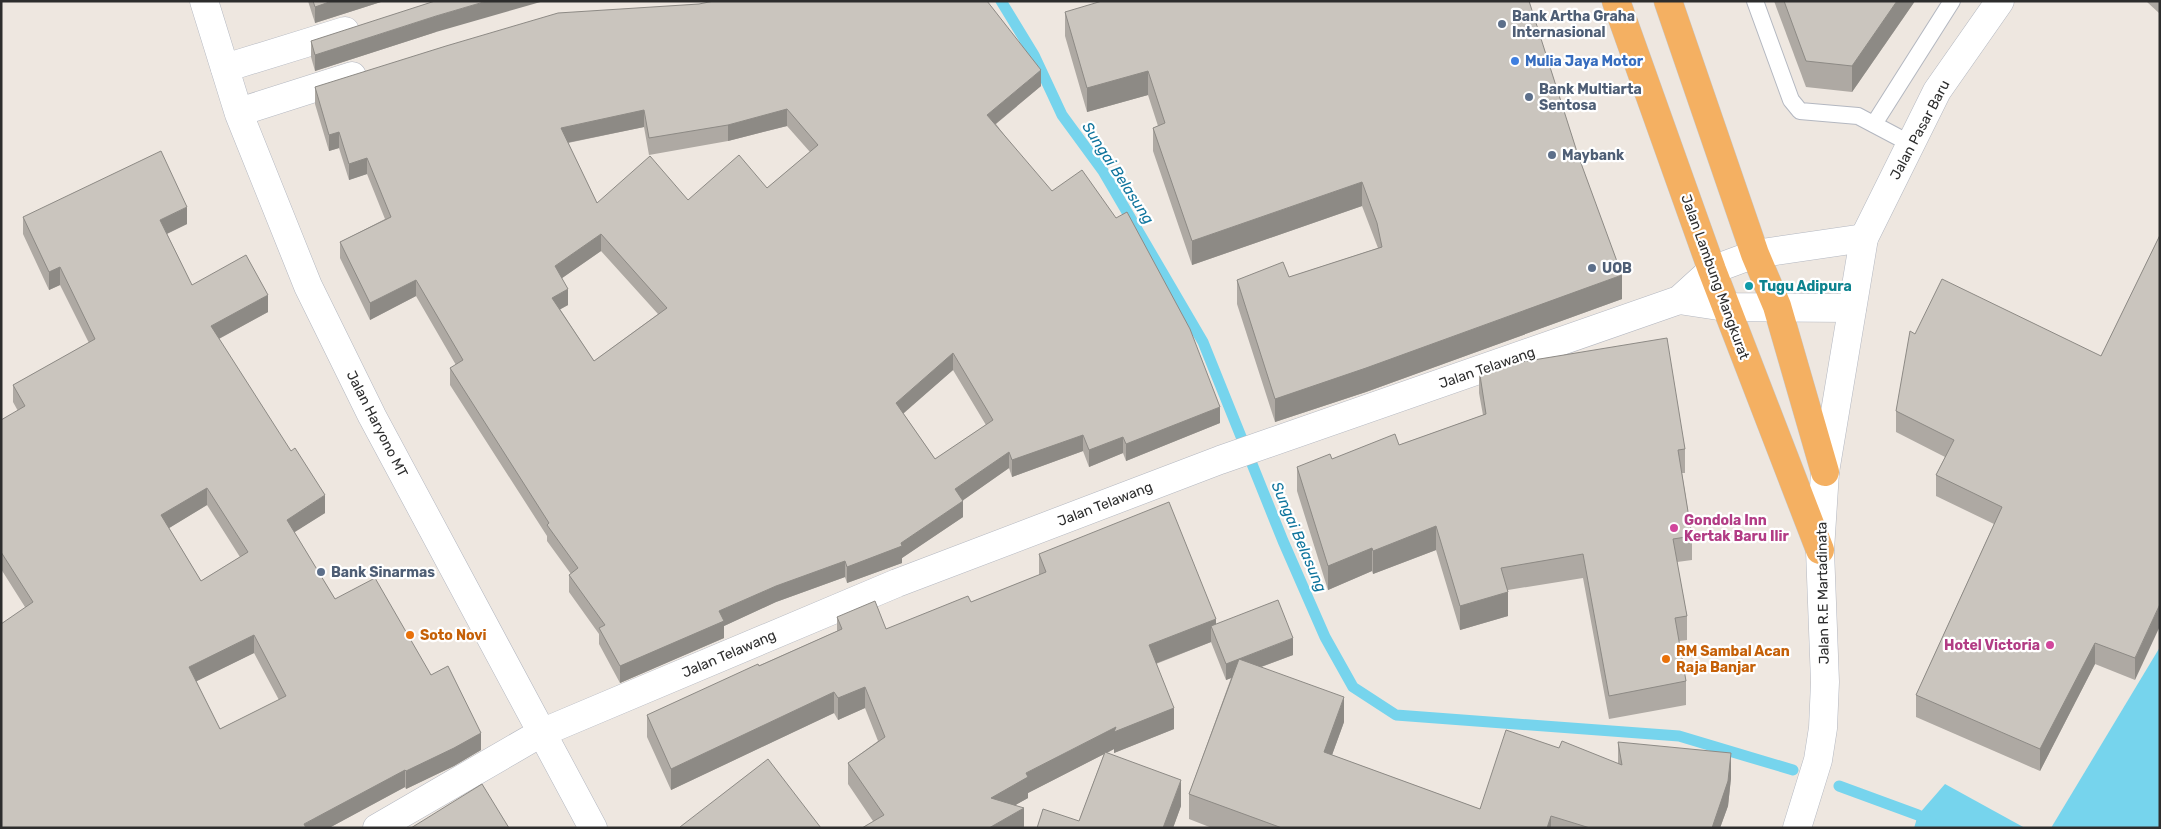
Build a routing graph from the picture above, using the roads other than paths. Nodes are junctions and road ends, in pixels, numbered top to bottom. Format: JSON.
{"nodes":[{"id":1,"x":204,"y":1,"type":"edge"},
{"id":2,"x":1616,"y":1,"type":"edge"},
{"id":3,"x":1668,"y":1,"type":"edge"},
{"id":4,"x":1755,"y":1,"type":"edge"},
{"id":5,"x":1952,"y":1,"type":"edge"},
{"id":6,"x":2000,"y":1,"type":"edge"},
{"id":7,"x":373,"y":22,"type":"edge"},
{"id":8,"x":225,"y":68,"type":"junction"},
{"id":9,"x":377,"y":68,"type":"edge"},
{"id":10,"x":239,"y":112,"type":"junction"},
{"id":11,"x":1874,"y":124,"type":"junction"},
{"id":12,"x":1911,"y":144,"type":"junction"},
{"id":13,"x":1864,"y":238,"type":"junction"},
{"id":14,"x":1755,"y":254,"type":"junction"},
{"id":15,"x":1712,"y":270,"type":"junction"},
{"id":16,"x":1679,"y":300,"type":"junction"},
{"id":17,"x":1776,"y":306,"type":"junction"},
{"id":18,"x":1726,"y":307,"type":"junction"},
{"id":19,"x":1852,"y":308,"type":"junction"},
{"id":20,"x":1825,"y":472,"type":"junction"},
{"id":21,"x":1820,"y":550,"type":"junction"},
{"id":22,"x":541,"y":733,"type":"junction"},
{"id":23,"x":377,"y":828,"type":"edge"},
{"id":24,"x":593,"y":828,"type":"edge"},
{"id":25,"x":1797,"y":828,"type":"edge"}],
"edges":[{"from":1,"to":8,"type":"street","name":"Jalan Haryono MT"},
{"from":2,"to":15,"type":"highway","name":"Jalan Lambung Mangkurat"},
{"from":3,"to":14,"type":"highway"},
{"from":4,"to":11,"type":"lane"},
{"from":5,"to":11,"type":"lane"},
{"from":6,"to":12,"type":"street","name":"Jalan Pasar Baru"},
{"from":7,"to":8,"type":"street"},
{"from":8,"to":10,"type":"street","name":"Jalan Haryono MT"},
{"from":9,"to":10,"type":"street"},
{"from":10,"to":22,"type":"street","name":"Jalan Haryono MT"},
{"from":11,"to":12,"type":"lane"},
{"from":12,"to":13,"type":"street","name":"Jalan Pasar Baru"},
{"from":13,"to":14,"type":"street"},
{"from":13,"to":19,"type":"street","name":"Jalan R.E Martadinata"},
{"from":14,"to":15,"type":"street"},
{"from":14,"to":17,"type":"highway"},
{"from":15,"to":16,"type":"street","name":"Jalan Telawang"},
{"from":15,"to":18,"type":"highway","name":"Jalan Lambung Mangkurat"},
{"from":16,"to":18,"type":"street","name":"Jalan Telawang"},
{"from":16,"to":22,"type":"street","name":"Jalan Telawang"},
{"from":17,"to":18,"type":"street","name":"Jalan Telawang"},
{"from":17,"to":19,"type":"street","name":"Jalan Telawang"},
{"from":17,"to":20,"type":"highway"},
{"from":18,"to":21,"type":"highway","name":"Jalan Lambung Mangkurat"},
{"from":19,"to":20,"type":"street","name":"Jalan R.E Martadinata"},
{"from":20,"to":21,"type":"street","name":"Jalan R.E Martadinata"},
{"from":21,"to":25,"type":"street","name":"Jalan R.E Martadinata"},
{"from":22,"to":23,"type":"street","name":"Jalan Telawang"},
{"from":22,"to":24,"type":"street","name":"Jalan Haryono MT"}]}
